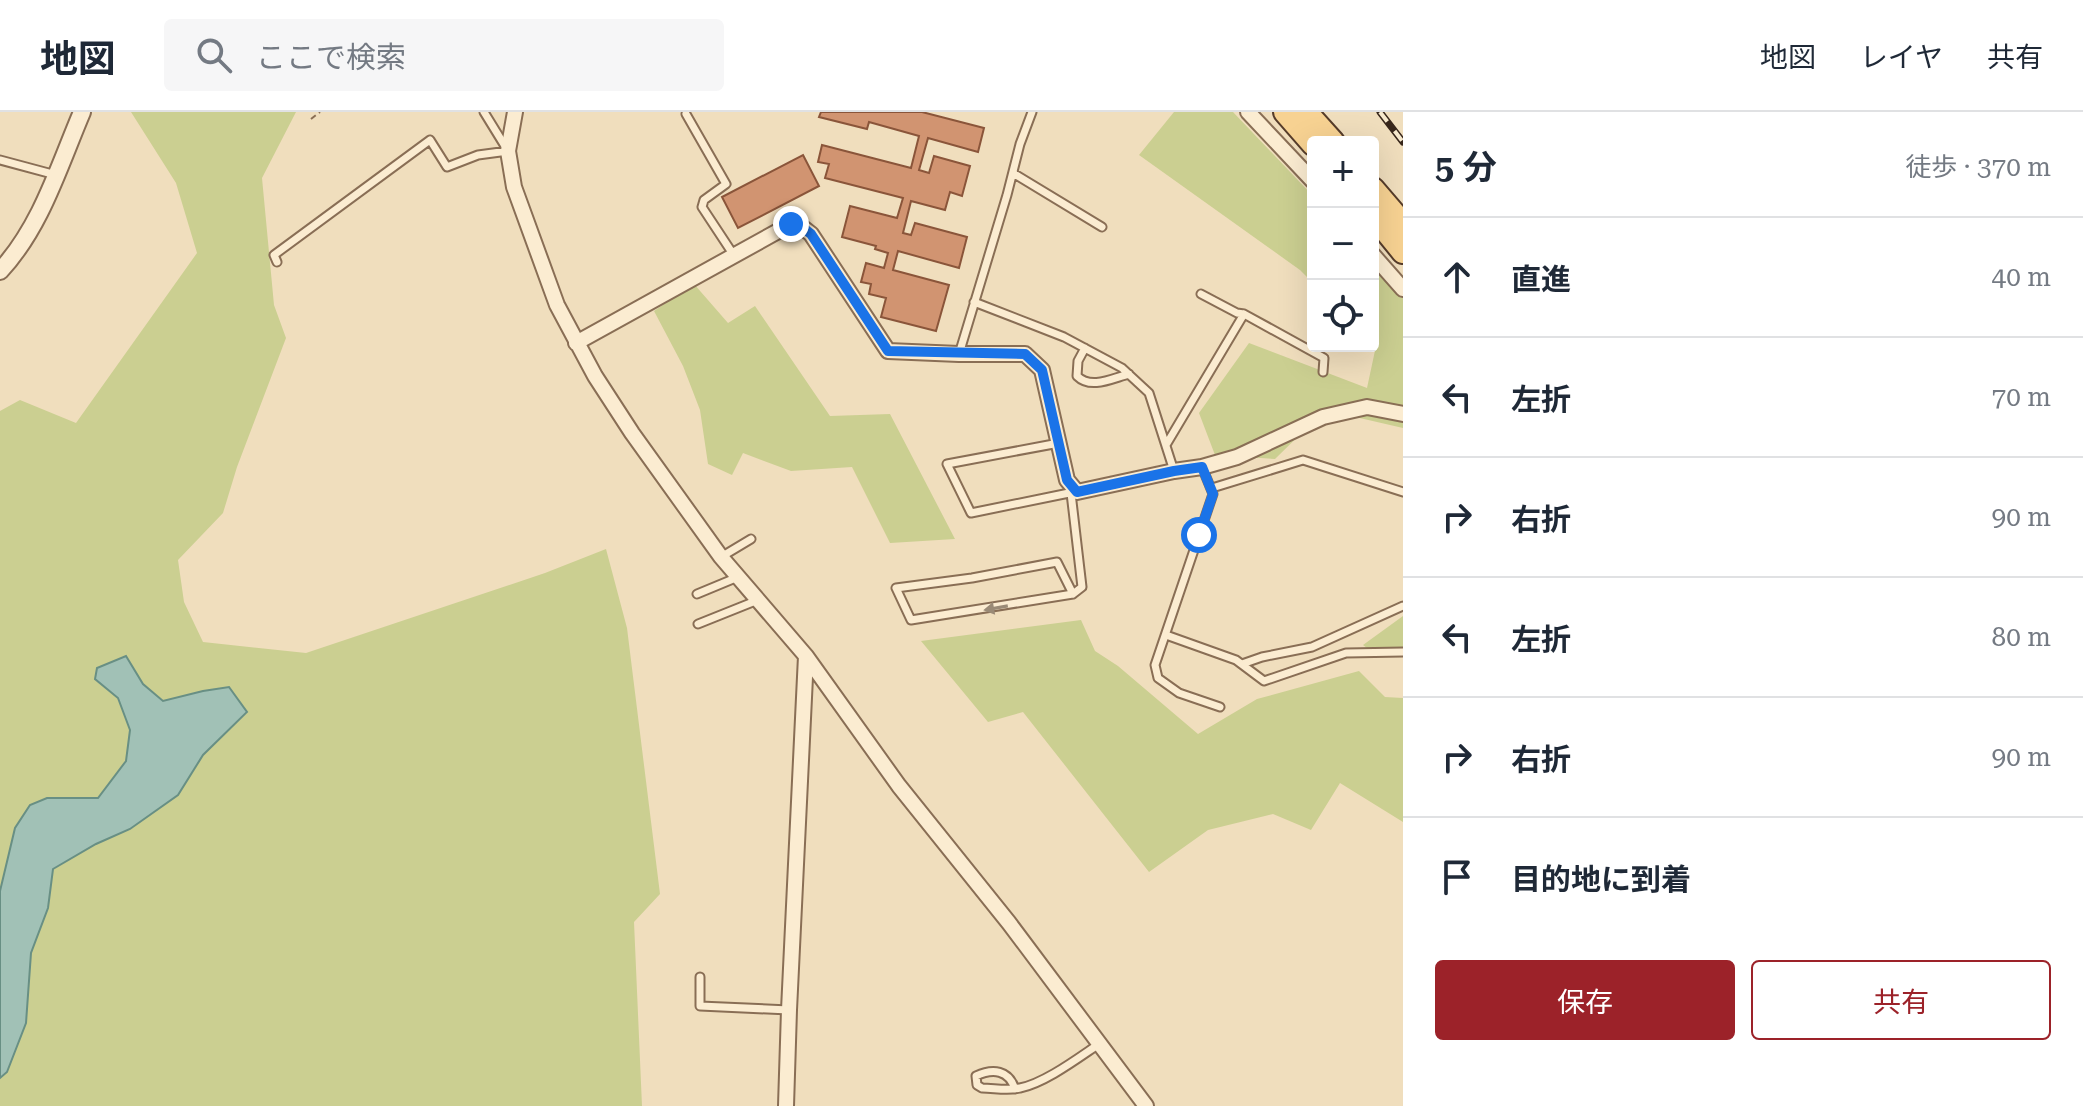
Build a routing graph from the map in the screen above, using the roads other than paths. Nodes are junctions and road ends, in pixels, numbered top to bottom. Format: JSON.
{"nodes":[{"id":1,"x":82,"y":112,"type":"edge"},
{"id":2,"x":484,"y":112,"type":"edge"},
{"id":3,"x":515,"y":112,"type":"edge"},
{"id":4,"x":1032,"y":112,"type":"edge"},
{"id":5,"x":1248,"y":112,"type":"edge"},
{"id":6,"x":1285,"y":112,"type":"edge"},
{"id":7,"x":1306,"y":112,"type":"edge"},
{"id":8,"x":686,"y":114,"type":"dead end"},
{"id":9,"x":1328,"y":136,"type":"edge"},
{"id":10,"x":1307,"y":137,"type":"edge"},
{"id":11,"x":508,"y":151,"type":"junction"},
{"id":12,"x":0,"y":160,"type":"edge"},
{"id":13,"x":1013,"y":173,"type":"junction"},
{"id":14,"x":56,"y":175,"type":"junction"},
{"id":15,"x":1307,"y":175,"type":"edge"},
{"id":16,"x":1379,"y":196,"type":"edge"},
{"id":17,"x":1379,"y":222,"type":"edge"},
{"id":18,"x":1403,"y":224,"type":"edge"},
{"id":19,"x":1102,"y":227,"type":"dead end"},
{"id":20,"x":1403,"y":252,"type":"edge"},
{"id":21,"x":733,"y":254,"type":"junction"},
{"id":22,"x":277,"y":262,"type":"dead end"},
{"id":23,"x":1379,"y":262,"type":"edge"},
{"id":24,"x":0,"y":271,"type":"edge"},
{"id":25,"x":1403,"y":289,"type":"edge"},
{"id":26,"x":1201,"y":294,"type":"dead end"},
{"id":27,"x":974,"y":302,"type":"junction"},
{"id":28,"x":1244,"y":314,"type":"junction"},
{"id":29,"x":576,"y":343,"type":"junction"},
{"id":30,"x":1085,"y":348,"type":"junction"},
{"id":31,"x":959,"y":354,"type":"junction"},
{"id":32,"x":1323,"y":372,"type":"dead end"},
{"id":33,"x":1129,"y":374,"type":"junction"},
{"id":34,"x":1403,"y":414,"type":"edge"},
{"id":35,"x":1059,"y":443,"type":"junction"},
{"id":36,"x":1166,"y":445,"type":"junction"},
{"id":37,"x":1202,"y":467,"type":"junction"},
{"id":38,"x":1174,"y":471,"type":"junction"},
{"id":39,"x":1212,"y":488,"type":"junction"},
{"id":40,"x":1074,"y":492,"type":"junction"},
{"id":41,"x":1403,"y":492,"type":"edge"},
{"id":42,"x":751,"y":539,"type":"dead end"},
{"id":43,"x":721,"y":557,"type":"junction"},
{"id":44,"x":738,"y":577,"type":"junction"},
{"id":45,"x":697,"y":594,"type":"dead end"},
{"id":46,"x":1073,"y":594,"type":"junction"},
{"id":47,"x":758,"y":600,"type":"junction"},
{"id":48,"x":1403,"y":606,"type":"edge"},
{"id":49,"x":698,"y":624,"type":"dead end"},
{"id":50,"x":1166,"y":635,"type":"junction"},
{"id":51,"x":1403,"y":652,"type":"edge"},
{"id":52,"x":806,"y":656,"type":"junction"},
{"id":53,"x":1242,"y":664,"type":"junction"},
{"id":54,"x":1220,"y":707,"type":"dead end"},
{"id":55,"x":700,"y":977,"type":"dead end"},
{"id":56,"x":789,"y":1010,"type":"junction"},
{"id":57,"x":1099,"y":1044,"type":"junction"},
{"id":58,"x":1015,"y":1089,"type":"junction"},
{"id":59,"x":786,"y":1106,"type":"edge"},
{"id":60,"x":1146,"y":1106,"type":"edge"}],
"edges":[{"from":1,"to":14,"type":"street"},
{"from":2,"to":11,"type":"lane"},
{"from":3,"to":11,"type":"street"},
{"from":4,"to":13,"type":"lane"},
{"from":5,"to":15,"type":"street"},
{"from":6,"to":10,"type":"main road"},
{"from":7,"to":9,"type":"main road"},
{"from":8,"to":21,"type":"lane"},
{"from":11,"to":22,"type":"lane"},
{"from":11,"to":29,"type":"street"},
{"from":12,"to":14,"type":"lane"},
{"from":13,"to":19,"type":"lane"},
{"from":13,"to":27,"type":"lane"},
{"from":14,"to":24,"type":"street"},
{"from":16,"to":18,"type":"main road"},
{"from":17,"to":20,"type":"main road"},
{"from":21,"to":29,"type":"street"},
{"from":21,"to":31,"type":"street"},
{"from":23,"to":25,"type":"street"},
{"from":26,"to":28,"type":"lane"},
{"from":27,"to":30,"type":"lane"},
{"from":27,"to":31,"type":"lane"},
{"from":28,"to":32,"type":"lane"},
{"from":28,"to":36,"type":"lane"},
{"from":29,"to":43,"type":"street"},
{"from":30,"to":33,"type":"lane"},
{"from":30,"to":33,"type":"lane"},
{"from":31,"to":35,"type":"street"},
{"from":33,"to":36,"type":"lane"},
{"from":34,"to":37,"type":"street"},
{"from":35,"to":40,"type":"street"},
{"from":35,"to":40,"type":"lane"},
{"from":36,"to":38,"type":"lane"},
{"from":37,"to":38,"type":"street"},
{"from":37,"to":39,"type":"lane"},
{"from":38,"to":40,"type":"street"},
{"from":39,"to":41,"type":"lane"},
{"from":39,"to":50,"type":"lane"},
{"from":40,"to":46,"type":"lane"},
{"from":42,"to":43,"type":"lane"},
{"from":43,"to":44,"type":"street"},
{"from":44,"to":45,"type":"lane"},
{"from":44,"to":47,"type":"street"},
{"from":46,"to":46,"type":"lane","one_way":true},
{"from":47,"to":49,"type":"lane"},
{"from":47,"to":52,"type":"street"},
{"from":48,"to":53,"type":"lane"},
{"from":50,"to":53,"type":"lane"},
{"from":50,"to":54,"type":"lane"},
{"from":51,"to":53,"type":"lane"},
{"from":52,"to":56,"type":"street"},
{"from":52,"to":57,"type":"street"},
{"from":55,"to":56,"type":"lane"},
{"from":56,"to":59,"type":"street"},
{"from":57,"to":58,"type":"lane"},
{"from":57,"to":60,"type":"street"},
{"from":58,"to":58,"type":"lane"}]}
